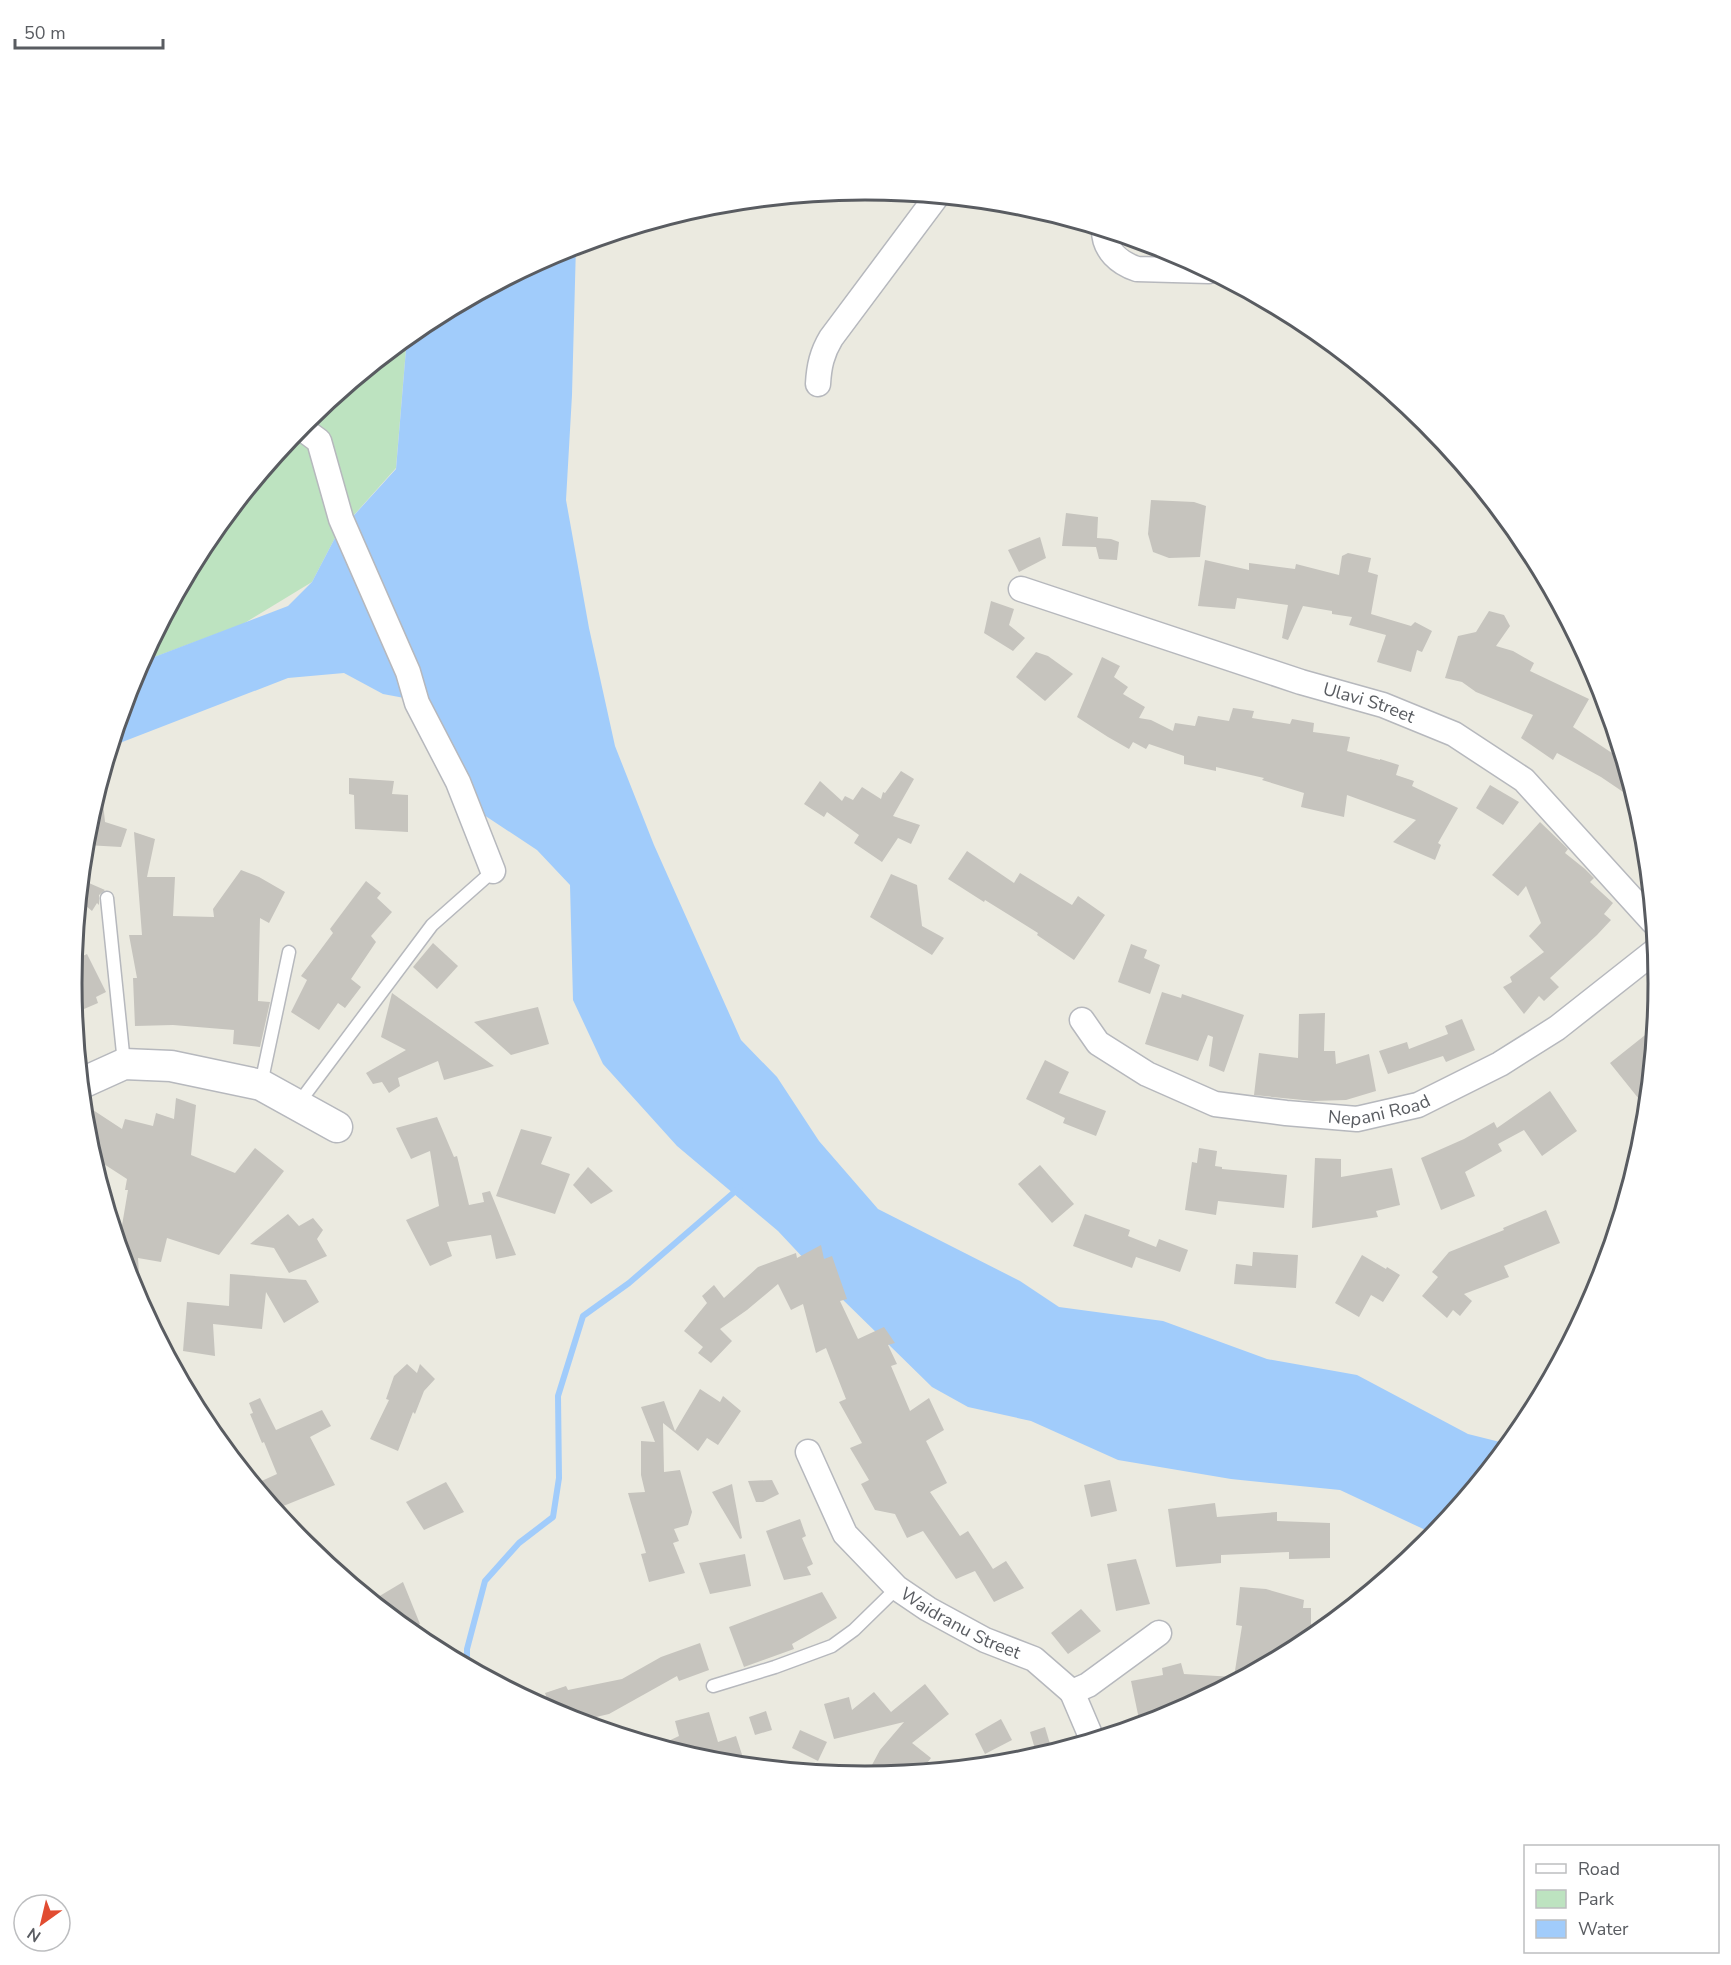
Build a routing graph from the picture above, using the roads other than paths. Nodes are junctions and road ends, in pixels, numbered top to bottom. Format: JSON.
{"nodes":[{"id":1,"x":932,"y":202,"type":"edge"},
{"id":2,"x":1105,"y":237,"type":"edge"},
{"id":3,"x":1191,"y":270,"type":"edge"},
{"id":4,"x":818,"y":384,"type":"dead end"},
{"id":5,"x":308,"y":433,"type":"edge"},
{"id":6,"x":1021,"y":589,"type":"dead end"},
{"id":7,"x":493,"y":871,"type":"joint"},
{"id":8,"x":107,"y":898,"type":"dead end"},
{"id":9,"x":1645,"y":914,"type":"edge"},
{"id":10,"x":289,"y":952,"type":"dead end"},
{"id":11,"x":1648,"y":957,"type":"edge"},
{"id":12,"x":1082,"y":1020,"type":"dead end"},
{"id":13,"x":124,"y":1064,"type":"junction"},
{"id":14,"x":89,"y":1080,"type":"edge"},
{"id":15,"x":261,"y":1085,"type":"junction"},
{"id":16,"x":297,"y":1105,"type":"junction"},
{"id":17,"x":337,"y":1126,"type":"dead end"},
{"id":18,"x":807,"y":1452,"type":"dead end"},
{"id":19,"x":897,"y":1588,"type":"junction"},
{"id":20,"x":1160,"y":1633,"type":"dead end"},
{"id":21,"x":712,"y":1686,"type":"dead end"},
{"id":22,"x":1072,"y":1692,"type":"junction"},
{"id":23,"x":1089,"y":1732,"type":"edge"}],
"edges":[{"from":1,"to":4,"type":"street"},
{"from":2,"to":3,"type":"street"},
{"from":5,"to":7,"type":"street"},
{"from":6,"to":9,"type":"street","name":"Ulavi Street"},
{"from":7,"to":16,"type":"lane"},
{"from":8,"to":13,"type":"lane"},
{"from":10,"to":15,"type":"lane"},
{"from":11,"to":12,"type":"street","name":"Nepani Road"},
{"from":13,"to":14,"type":"street"},
{"from":13,"to":15,"type":"street"},
{"from":15,"to":16,"type":"street"},
{"from":16,"to":17,"type":"street"},
{"from":18,"to":19,"type":"street","name":"Waidranu Street"},
{"from":19,"to":21,"type":"lane"},
{"from":19,"to":22,"type":"street","name":"Waidranu Street"},
{"from":20,"to":22,"type":"street"},
{"from":22,"to":23,"type":"street"}]}
